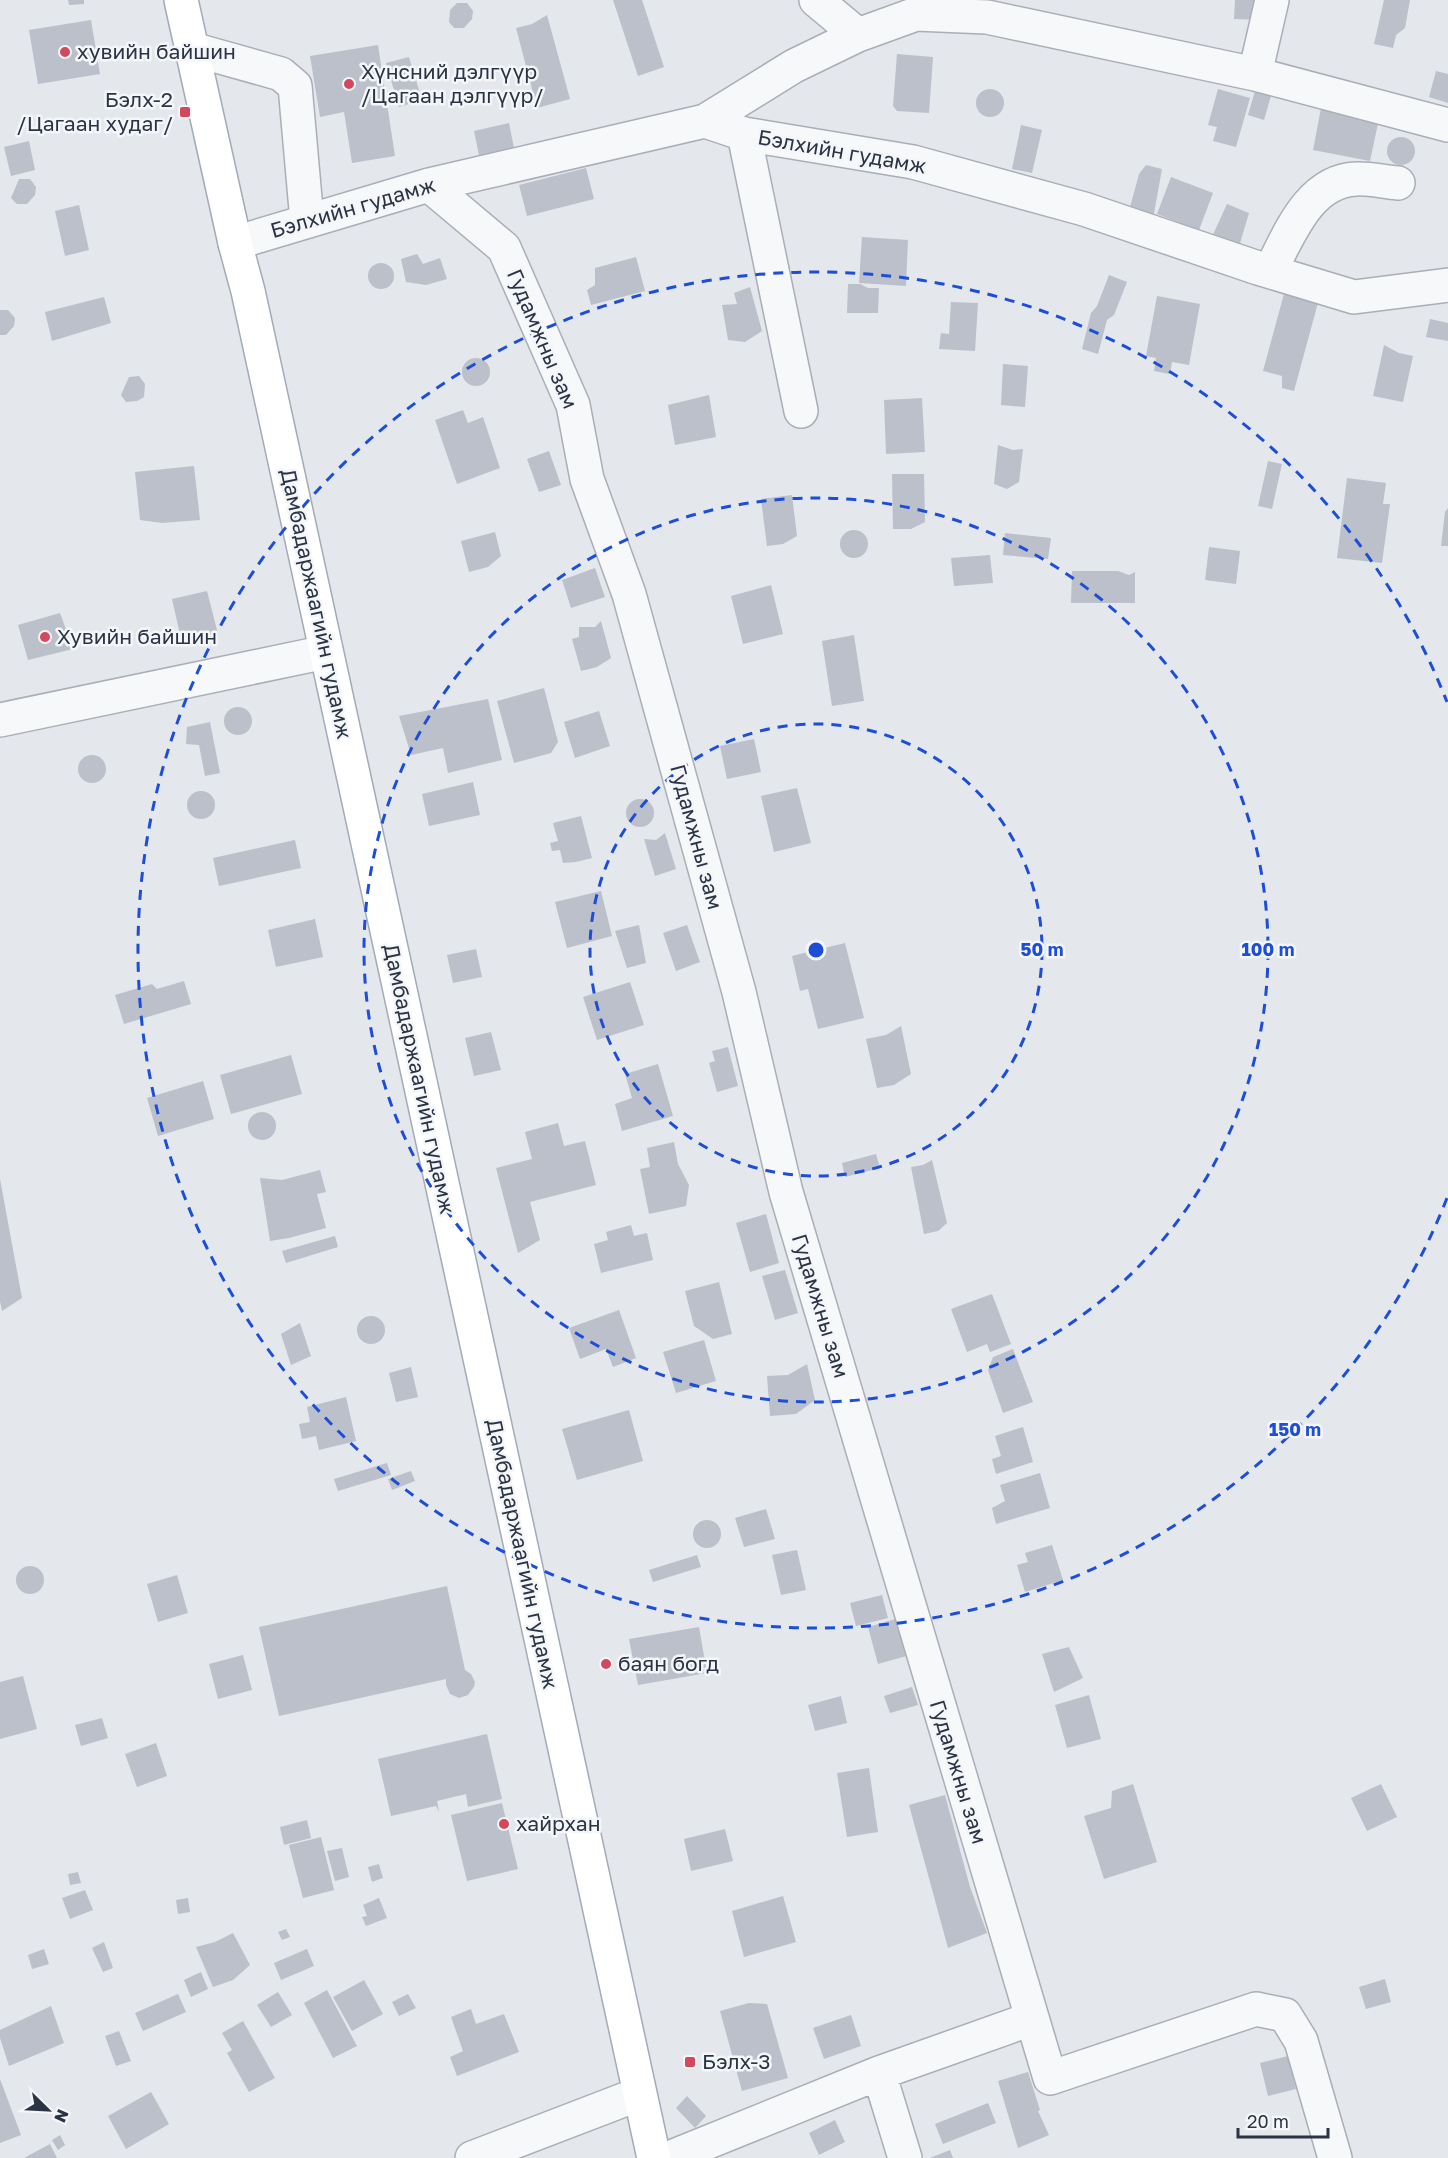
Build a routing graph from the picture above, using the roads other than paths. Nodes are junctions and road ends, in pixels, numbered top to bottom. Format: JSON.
{"nodes":[{"id":1,"x":181,"y":0,"type":"edge"},
{"id":2,"x":816,"y":0,"type":"edge"},
{"id":3,"x":1272,"y":0,"type":"edge"},
{"id":4,"x":858,"y":35,"type":"junction"},
{"id":5,"x":192,"y":49,"type":"junction"},
{"id":6,"x":1255,"y":74,"type":"junction"},
{"id":7,"x":705,"y":121,"type":"junction"},
{"id":8,"x":1448,"y":125,"type":"edge"},
{"id":9,"x":744,"y":134,"type":"junction"},
{"id":10,"x":1398,"y":183,"type":"dead end"},
{"id":11,"x":429,"y":185,"type":"junction"},
{"id":12,"x":307,"y":221,"type":"junction"},
{"id":13,"x":235,"y":243,"type":"junction"},
{"id":14,"x":1270,"y":272,"type":"junction"},
{"id":15,"x":1448,"y":285,"type":"edge"},
{"id":16,"x":801,"y":411,"type":"dead end"},
{"id":17,"x":327,"y":652,"type":"junction"},
{"id":18,"x":0,"y":720,"type":"edge"},
{"id":19,"x":1031,"y":2019,"type":"junction"},
{"id":20,"x":879,"y":2073,"type":"junction"},
{"id":21,"x":639,"y":2094,"type":"junction"},
{"id":22,"x":472,"y":2158,"type":"edge"},
{"id":23,"x":654,"y":2158,"type":"edge"},
{"id":24,"x":669,"y":2158,"type":"edge"},
{"id":25,"x":905,"y":2158,"type":"edge"},
{"id":26,"x":1335,"y":2158,"type":"edge"}],
"edges":[{"from":1,"to":5,"type":"main road","name":"Дамбадаржаагийн гудамж"},
{"from":2,"to":4,"type":"street"},
{"from":3,"to":6,"type":"street"},
{"from":4,"to":6,"type":"street"},
{"from":4,"to":7,"type":"street"},
{"from":5,"to":12,"type":"street"},
{"from":5,"to":13,"type":"main road","name":"Дамбадаржаагийн гудамж"},
{"from":6,"to":8,"type":"street"},
{"from":7,"to":9,"type":"street","name":"Бэлхийн гудамж"},
{"from":7,"to":11,"type":"street","name":"Бэлхийн гудамж"},
{"from":9,"to":14,"type":"street","name":"Бэлхийн гудамж"},
{"from":9,"to":16,"type":"street"},
{"from":10,"to":14,"type":"street"},
{"from":11,"to":12,"type":"street","name":"Бэлхийн гудамж"},
{"from":11,"to":19,"type":"street","name":"Гудамжны зам"},
{"from":12,"to":13,"type":"street","name":"Бэлхийн гудамж"},
{"from":13,"to":17,"type":"main road","name":"Дамбадаржаагийн гудамж"},
{"from":14,"to":15,"type":"street","name":"Бэлхийн гудамж"},
{"from":17,"to":18,"type":"street"},
{"from":17,"to":21,"type":"main road","name":"Дамбадаржаагийн гудамж"},
{"from":19,"to":20,"type":"street"},
{"from":19,"to":26,"type":"street","name":"Гудамжны зам"},
{"from":20,"to":24,"type":"street"},
{"from":20,"to":25,"type":"street"},
{"from":21,"to":22,"type":"street"},
{"from":21,"to":23,"type":"main road","name":"Дамбадаржаагийн гудамж"}]}
